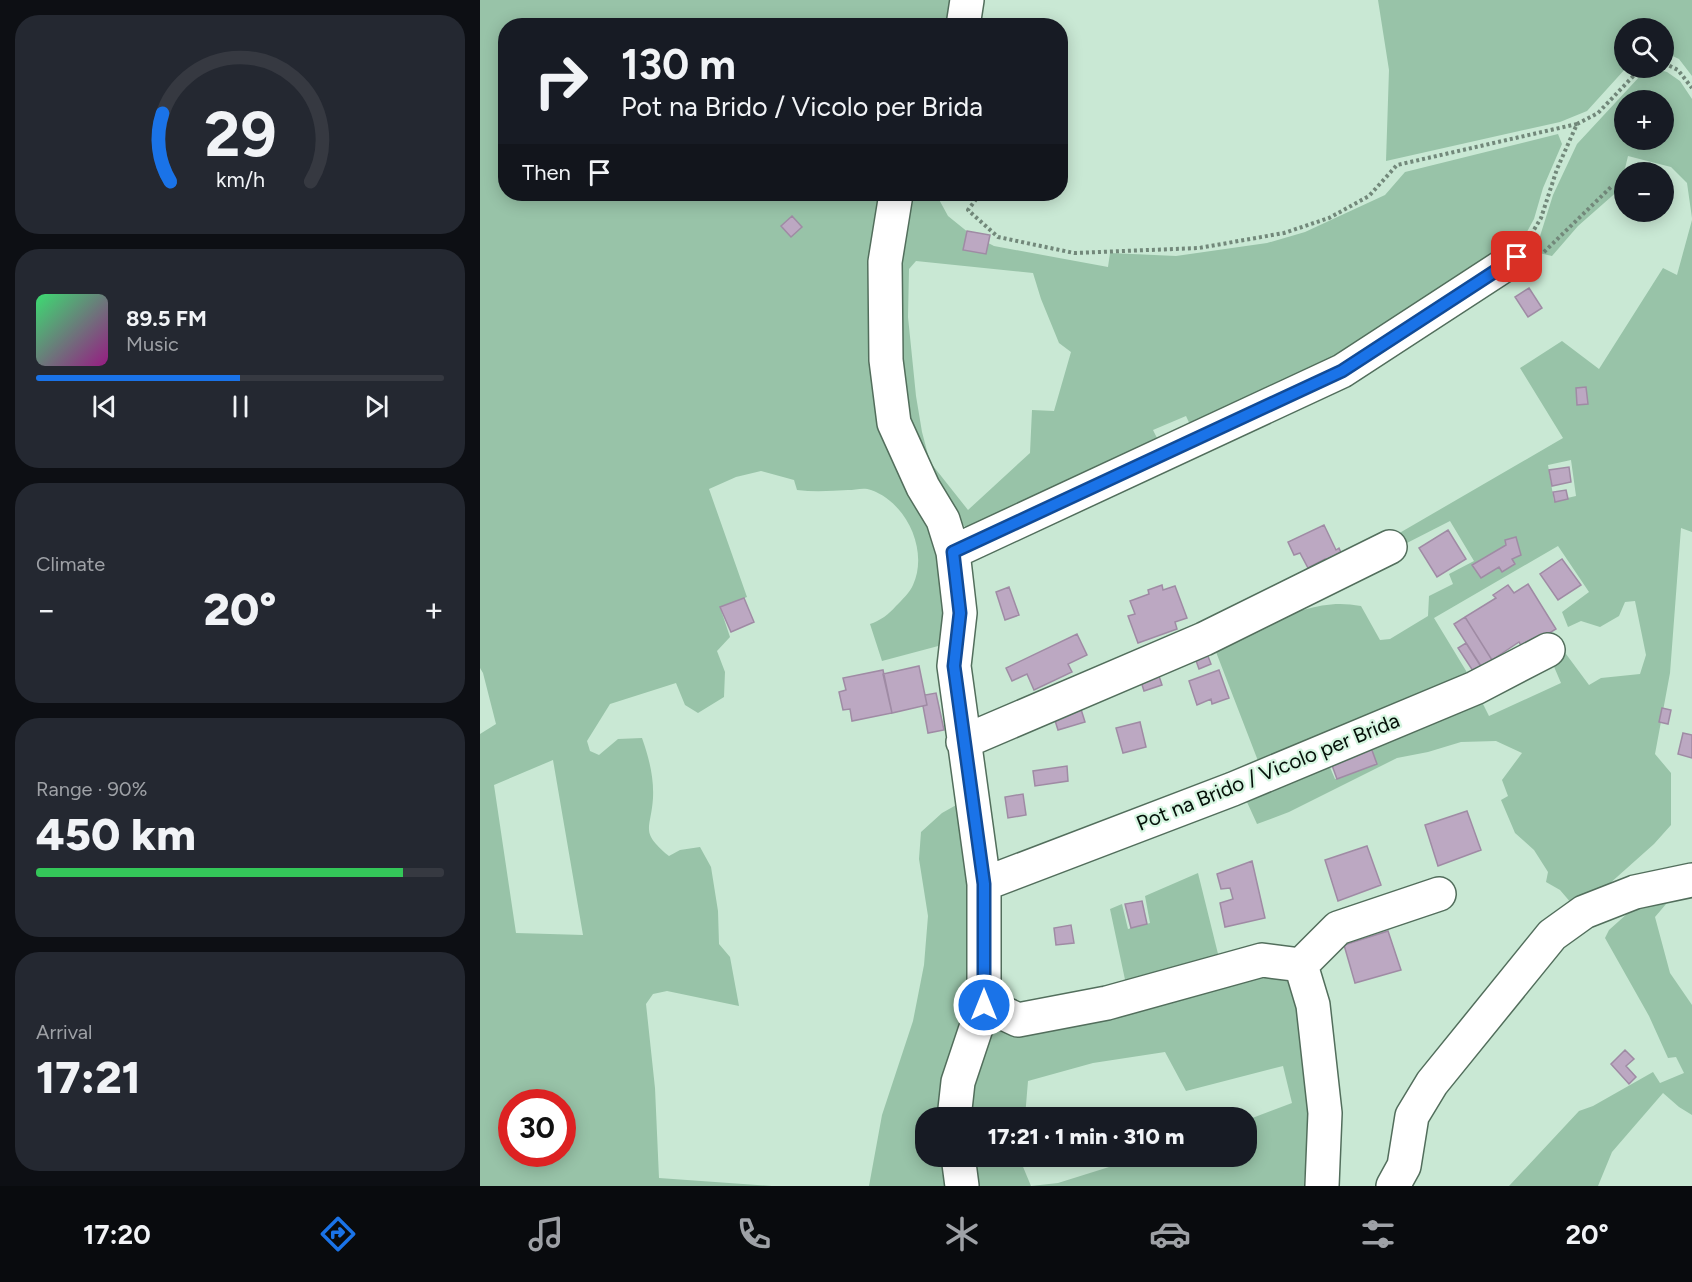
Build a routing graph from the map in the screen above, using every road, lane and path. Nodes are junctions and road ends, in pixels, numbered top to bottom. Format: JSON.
{"nodes":[{"id":1,"x":967,"y":0,"type":"edge"},
{"id":2,"x":964,"y":18,"type":"edge"},
{"id":3,"x":1674,"y":68,"type":"edge"},
{"id":4,"x":1631,"y":78,"type":"edge"},
{"id":5,"x":1692,"y":88,"type":"edge"},
{"id":6,"x":1577,"y":124,"type":"junction"},
{"id":7,"x":1611,"y":187,"type":"dead end"},
{"id":8,"x":895,"y":201,"type":"edge"},
{"id":9,"x":975,"y":201,"type":"edge"},
{"id":10,"x":1517,"y":257,"type":"junction"},
{"id":11,"x":1390,"y":547,"type":"dead end"},
{"id":12,"x":953,"y":552,"type":"junction"},
{"id":13,"x":1548,"y":650,"type":"dead end"},
{"id":14,"x":963,"y":742,"type":"junction"},
{"id":15,"x":1692,"y":880,"type":"edge"},
{"id":16,"x":984,"y":884,"type":"junction"},
{"id":17,"x":1439,"y":894,"type":"dead end"},
{"id":18,"x":1301,"y":965,"type":"junction"},
{"id":19,"x":984,"y":1005,"type":"junction"},
{"id":20,"x":955,"y":1107,"type":"edge"},
{"id":21,"x":959,"y":1167,"type":"edge"},
{"id":22,"x":962,"y":1186,"type":"edge"},
{"id":23,"x":1322,"y":1186,"type":"edge"},
{"id":24,"x":1393,"y":1186,"type":"edge"}],
"edges":[{"from":1,"to":2,"type":"street"},
{"from":3,"to":5,"type":"path"},
{"from":4,"to":6,"type":"path"},
{"from":6,"to":9,"type":"path"},
{"from":6,"to":10,"type":"path"},
{"from":7,"to":10,"type":"path"},
{"from":8,"to":12,"type":"street"},
{"from":10,"to":12,"type":"street"},
{"from":11,"to":14,"type":"street"},
{"from":12,"to":14,"type":"street"},
{"from":13,"to":16,"type":"street","name":"Pot na Brido / Vicolo per Brida"},
{"from":14,"to":16,"type":"street"},
{"from":15,"to":24,"type":"street"},
{"from":16,"to":19,"type":"street"},
{"from":17,"to":18,"type":"street"},
{"from":18,"to":19,"type":"street"},
{"from":18,"to":23,"type":"street"},
{"from":19,"to":20,"type":"street"},
{"from":21,"to":22,"type":"street"}]}
